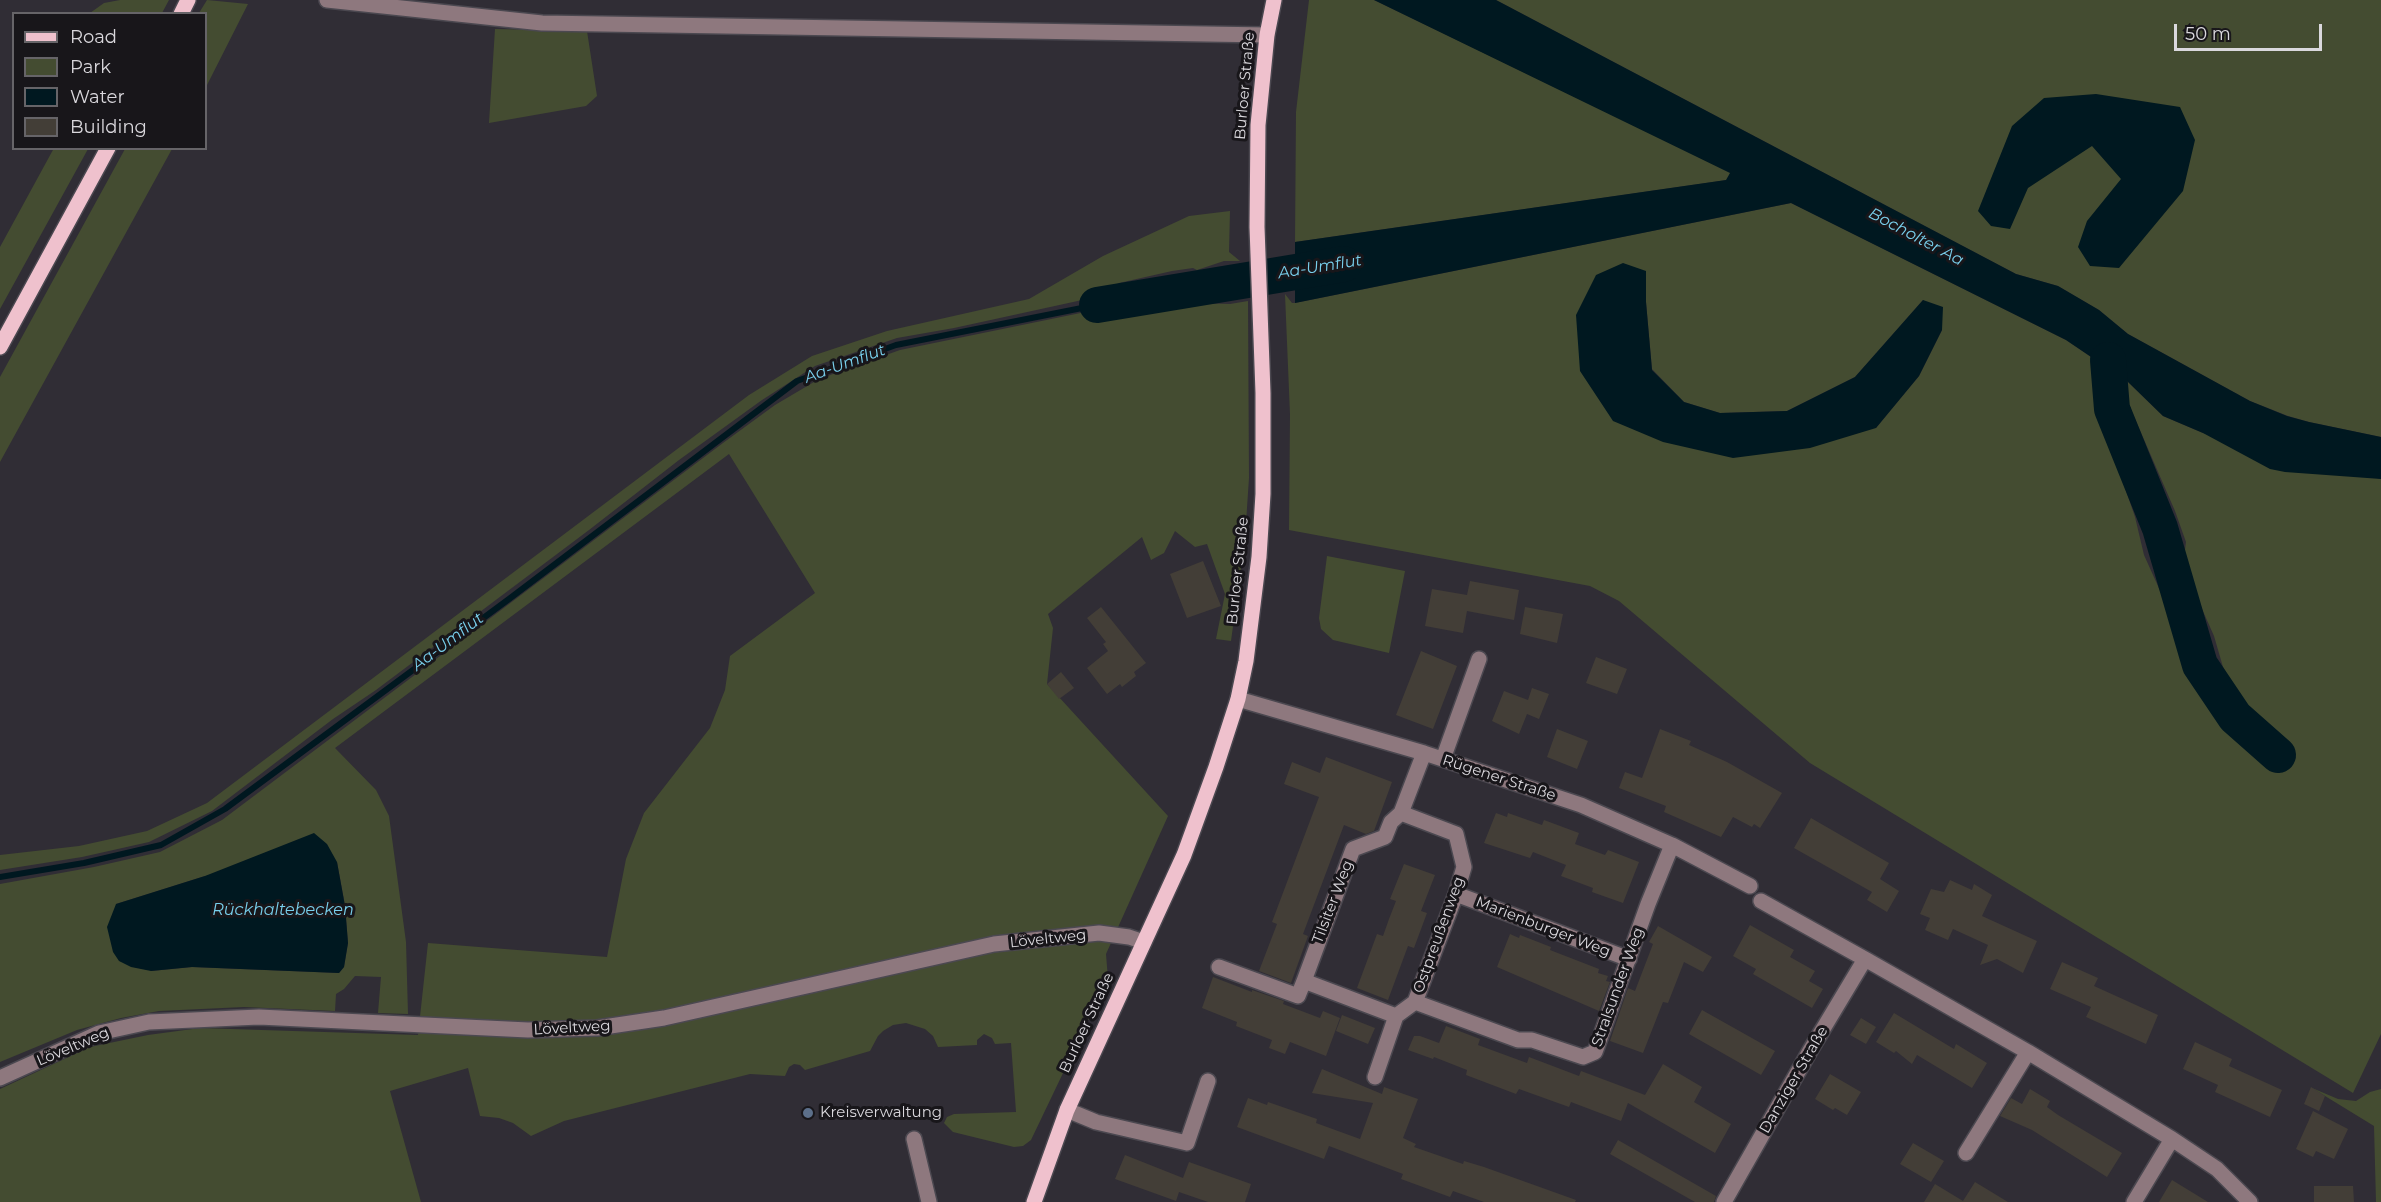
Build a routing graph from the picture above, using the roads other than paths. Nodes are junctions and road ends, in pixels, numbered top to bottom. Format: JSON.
{"nodes":[{"id":1,"x":327,"y":0,"type":"edge"},
{"id":2,"x":1274,"y":0,"type":"edge"},
{"id":3,"x":1267,"y":35,"type":"junction"},
{"id":4,"x":107,"y":150,"type":"edge"},
{"id":5,"x":0,"y":347,"type":"edge"},
{"id":6,"x":1479,"y":659,"type":"dead end"},
{"id":7,"x":1238,"y":699,"type":"junction"},
{"id":8,"x":1424,"y":753,"type":"junction"},
{"id":9,"x":1443,"y":759,"type":"junction"},
{"id":10,"x":1401,"y":813,"type":"junction"},
{"id":11,"x":1672,"y":845,"type":"junction"},
{"id":12,"x":1750,"y":886,"type":"dead end"},
{"id":13,"x":1456,"y":894,"type":"junction"},
{"id":14,"x":1761,"y":901,"type":"dead end"},
{"id":15,"x":1144,"y":942,"type":"junction"},
{"id":16,"x":1629,"y":959,"type":"junction"},
{"id":17,"x":1865,"y":959,"type":"junction"},
{"id":18,"x":1219,"y":967,"type":"dead end"},
{"id":19,"x":1304,"y":981,"type":"junction"},
{"id":20,"x":1415,"y":1002,"type":"junction"},
{"id":21,"x":1396,"y":1016,"type":"junction"},
{"id":22,"x":2028,"y":1052,"type":"junction"},
{"id":23,"x":1375,"y":1077,"type":"dead end"},
{"id":24,"x":0,"y":1078,"type":"edge"},
{"id":25,"x":1208,"y":1081,"type":"dead end"},
{"id":26,"x":1067,"y":1110,"type":"junction"},
{"id":27,"x":914,"y":1139,"type":"dead end"},
{"id":28,"x":2172,"y":1139,"type":"junction"},
{"id":29,"x":1966,"y":1153,"type":"dead end"},
{"id":30,"x":929,"y":1202,"type":"edge"},
{"id":31,"x":1034,"y":1202,"type":"edge"},
{"id":32,"x":1724,"y":1202,"type":"edge"},
{"id":33,"x":2134,"y":1202,"type":"edge"},
{"id":34,"x":2250,"y":1202,"type":"edge"}],
"edges":[{"from":1,"to":3,"type":"street"},
{"from":2,"to":3,"type":"main road","name":"Burloer Straße"},
{"from":3,"to":7,"type":"main road","name":"Burloer Straße"},
{"from":4,"to":5,"type":"main road"},
{"from":6,"to":9,"type":"street"},
{"from":7,"to":8,"type":"street","name":"Rügener Straße"},
{"from":7,"to":15,"type":"main road","name":"Burloer Straße"},
{"from":8,"to":9,"type":"street","name":"Rügener Straße"},
{"from":8,"to":10,"type":"street"},
{"from":9,"to":11,"type":"street","name":"Rügener Straße"},
{"from":10,"to":13,"type":"street","name":"Ostpreußenweg"},
{"from":10,"to":19,"type":"street","name":"Tilsiter Weg"},
{"from":11,"to":12,"type":"street","name":"Rügener Straße"},
{"from":11,"to":16,"type":"street","name":"Stralsunder Weg"},
{"from":13,"to":16,"type":"street","name":"Marienburger Weg"},
{"from":13,"to":20,"type":"street","name":"Ostpreußenweg"},
{"from":14,"to":17,"type":"street"},
{"from":15,"to":24,"type":"street","name":"Löveltweg"},
{"from":15,"to":26,"type":"main road","name":"Burloer Straße"},
{"from":16,"to":20,"type":"street","name":"Stralsunder Weg"},
{"from":17,"to":22,"type":"street"},
{"from":17,"to":32,"type":"street","name":"Danziger Straße"},
{"from":18,"to":19,"type":"street"},
{"from":19,"to":21,"type":"street"},
{"from":20,"to":21,"type":"street","name":"Ostpreußenweg"},
{"from":21,"to":23,"type":"street"},
{"from":22,"to":28,"type":"street"},
{"from":22,"to":29,"type":"street"},
{"from":25,"to":26,"type":"street"},
{"from":26,"to":31,"type":"main road","name":"Burloer Straße"},
{"from":27,"to":30,"type":"street"},
{"from":28,"to":33,"type":"street"},
{"from":28,"to":34,"type":"street"}]}
